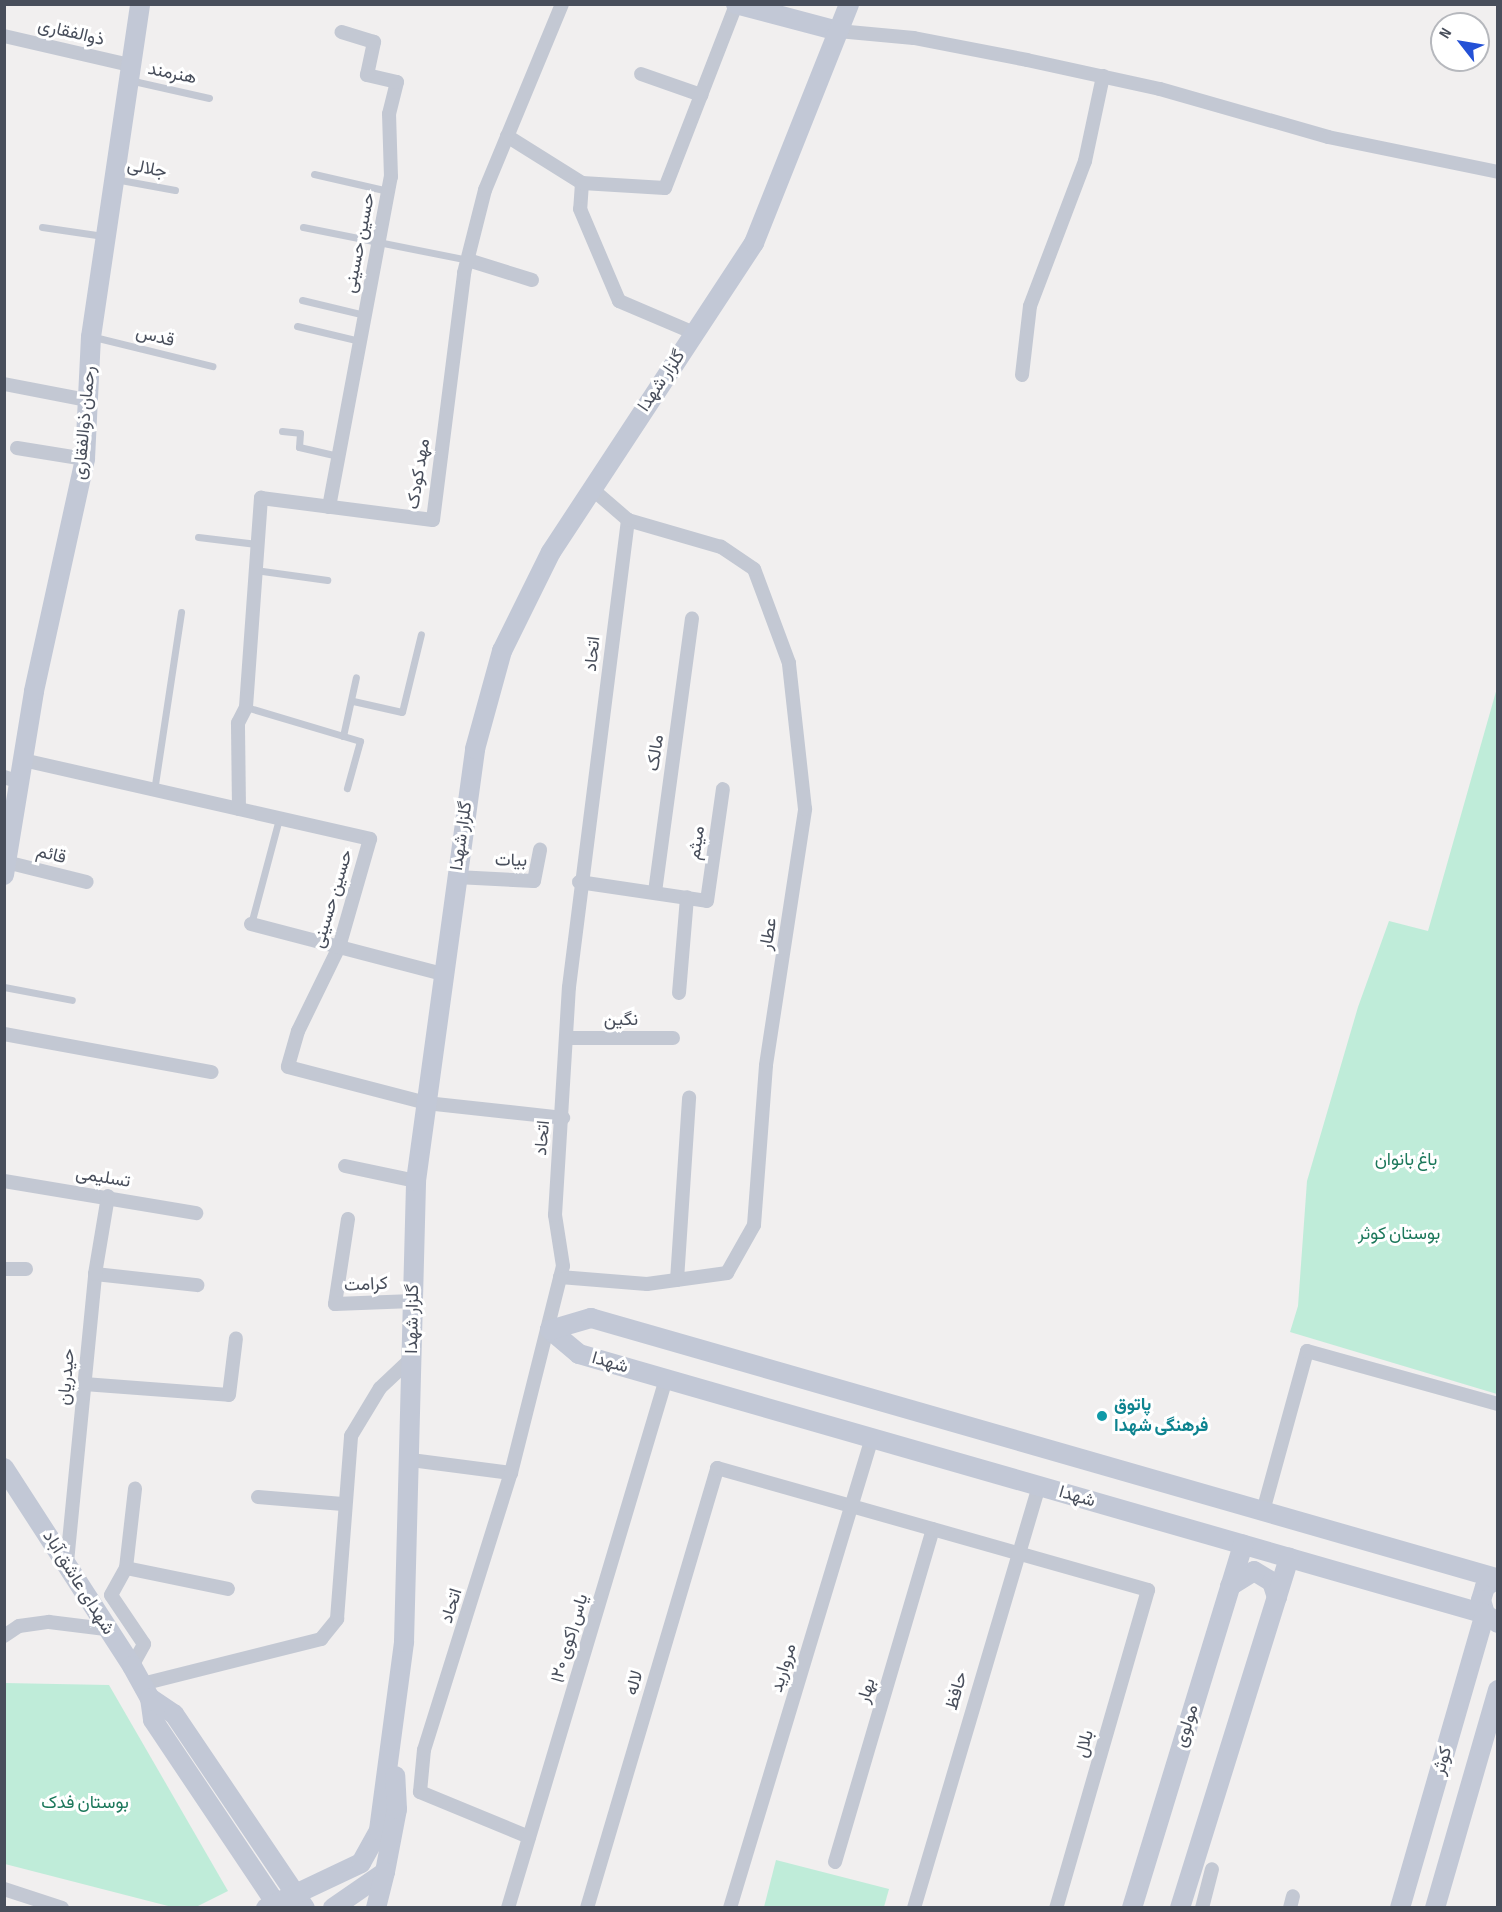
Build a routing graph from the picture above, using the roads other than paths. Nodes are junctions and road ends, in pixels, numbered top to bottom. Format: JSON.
{"nodes":[{"id":1,"x":140,"y":4,"type":"edge"},
{"id":2,"x":562,"y":4,"type":"edge"},
{"id":3,"x":736,"y":4,"type":"edge"},
{"id":4,"x":849,"y":4,"type":"edge"},
{"id":5,"x":764,"y":8,"type":"edge"},
{"id":6,"x":838,"y":31,"type":"junction"},
{"id":7,"x":342,"y":32,"type":"dead end"},
{"id":8,"x":4,"y":36,"type":"edge"},
{"id":9,"x":129,"y":73,"type":"junction"},
{"id":10,"x":641,"y":74,"type":"dead end"},
{"id":11,"x":1103,"y":76,"type":"junction"},
{"id":12,"x":701,"y":95,"type":"junction"},
{"id":13,"x":209,"y":98,"type":"dead end"},
{"id":14,"x":507,"y":136,"type":"junction"},
{"id":15,"x":1497,"y":172,"type":"edge"},
{"id":16,"x":314,"y":174,"type":"dead end"},
{"id":17,"x":113,"y":178,"type":"junction"},
{"id":18,"x":582,"y":183,"type":"junction"},
{"id":19,"x":175,"y":190,"type":"dead end"},
{"id":20,"x":388,"y":191,"type":"junction"},
{"id":21,"x":42,"y":227,"type":"dead end"},
{"id":22,"x":303,"y":227,"type":"dead end"},
{"id":23,"x":106,"y":237,"type":"junction"},
{"id":24,"x":379,"y":239,"type":"junction"},
{"id":25,"x":468,"y":260,"type":"junction"},
{"id":26,"x":532,"y":280,"type":"dead end"},
{"id":27,"x":302,"y":300,"type":"dead end"},
{"id":28,"x":365,"y":315,"type":"junction"},
{"id":29,"x":297,"y":326,"type":"dead end"},
{"id":30,"x":694,"y":333,"type":"junction"},
{"id":31,"x":91,"y":336,"type":"junction"},
{"id":32,"x":360,"y":342,"type":"junction"},
{"id":33,"x":212,"y":366,"type":"dead end"},
{"id":34,"x":1022,"y":375,"type":"dead end"},
{"id":35,"x":4,"y":384,"type":"edge"},
{"id":36,"x":87,"y":400,"type":"junction"},
{"id":37,"x":282,"y":431,"type":"dead end"},
{"id":38,"x":17,"y":448,"type":"dead end"},
{"id":39,"x":338,"y":456,"type":"junction"},
{"id":40,"x":85,"y":459,"type":"junction"},
{"id":41,"x":591,"y":488,"type":"junction"},
{"id":42,"x":329,"y":507,"type":"junction"},
{"id":43,"x":628,"y":520,"type":"junction"},
{"id":44,"x":198,"y":537,"type":"dead end"},
{"id":45,"x":257,"y":544,"type":"junction"},
{"id":46,"x":255,"y":570,"type":"junction"},
{"id":47,"x":327,"y":580,"type":"dead end"},
{"id":48,"x":182,"y":612,"type":"dead end"},
{"id":49,"x":692,"y":618,"type":"dead end"},
{"id":50,"x":421,"y":634,"type":"dead end"},
{"id":51,"x":356,"y":677,"type":"dead end"},
{"id":52,"x":353,"y":701,"type":"junction"},
{"id":53,"x":246,"y":707,"type":"junction"},
{"id":54,"x":343,"y":735,"type":"junction"},
{"id":55,"x":23,"y":760,"type":"junction"},
{"id":56,"x":12,"y":780,"type":"edge"},
{"id":57,"x":347,"y":788,"type":"dead end"},
{"id":58,"x":723,"y":789,"type":"dead end"},
{"id":59,"x":154,"y":794,"type":"junction"},
{"id":60,"x":239,"y":809,"type":"junction"},
{"id":61,"x":279,"y":819,"type":"junction"},
{"id":62,"x":540,"y":850,"type":"dead end"},
{"id":63,"x":5,"y":869,"type":"edge"},
{"id":64,"x":456,"y":877,"type":"junction"},
{"id":65,"x":87,"y":882,"type":"dead end"},
{"id":66,"x":579,"y":882,"type":"junction"},
{"id":67,"x":655,"y":892,"type":"junction"},
{"id":68,"x":687,"y":897,"type":"junction"},
{"id":69,"x":251,"y":924,"type":"joint"},
{"id":70,"x":339,"y":947,"type":"junction"},
{"id":71,"x":443,"y":974,"type":"junction"},
{"id":72,"x":4,"y":987,"type":"edge"},
{"id":73,"x":679,"y":993,"type":"dead end"},
{"id":74,"x":72,"y":1000,"type":"dead end"},
{"id":75,"x":4,"y":1034,"type":"edge"},
{"id":76,"x":569,"y":1038,"type":"junction"},
{"id":77,"x":673,"y":1038,"type":"dead end"},
{"id":78,"x":212,"y":1072,"type":"dead end"},
{"id":79,"x":688,"y":1097,"type":"dead end"},
{"id":80,"x":426,"y":1102,"type":"junction"},
{"id":81,"x":562,"y":1118,"type":"junction"},
{"id":82,"x":345,"y":1166,"type":"dead end"},
{"id":83,"x":4,"y":1180,"type":"edge"},
{"id":84,"x":416,"y":1181,"type":"junction"},
{"id":85,"x":108,"y":1196,"type":"junction"},
{"id":86,"x":196,"y":1213,"type":"dead end"},
{"id":87,"x":348,"y":1219,"type":"dead end"},
{"id":88,"x":4,"y":1269,"type":"edge"},
{"id":89,"x":26,"y":1269,"type":"dead end"},
{"id":90,"x":94,"y":1274,"type":"junction"},
{"id":91,"x":560,"y":1277,"type":"junction"},
{"id":92,"x":677,"y":1280,"type":"junction"},
{"id":93,"x":196,"y":1285,"type":"dead end"},
{"id":94,"x":413,"y":1301,"type":"junction"},
{"id":95,"x":550,"y":1330,"type":"junction"},
{"id":96,"x":236,"y":1338,"type":"dead end"},
{"id":97,"x":413,"y":1357,"type":"junction"},
{"id":98,"x":666,"y":1379,"type":"junction"},
{"id":99,"x":84,"y":1384,"type":"junction"},
{"id":100,"x":1497,"y":1404,"type":"edge"},
{"id":101,"x":872,"y":1438,"type":"junction"},
{"id":102,"x":411,"y":1460,"type":"junction"},
{"id":103,"x":4,"y":1468,"type":"edge"},
{"id":104,"x":512,"y":1473,"type":"junction"},
{"id":105,"x":1039,"y":1486,"type":"junction"},
{"id":106,"x":135,"y":1489,"type":"dead end"},
{"id":107,"x":258,"y":1497,"type":"dead end"},
{"id":108,"x":343,"y":1504,"type":"junction"},
{"id":109,"x":852,"y":1507,"type":"junction"},
{"id":110,"x":1263,"y":1511,"type":"junction"},
{"id":111,"x":933,"y":1529,"type":"junction"},
{"id":112,"x":1243,"y":1545,"type":"junction"},
{"id":113,"x":1016,"y":1551,"type":"junction"},
{"id":114,"x":1289,"y":1558,"type":"junction"},
{"id":115,"x":67,"y":1562,"type":"junction"},
{"id":116,"x":126,"y":1568,"type":"junction"},
{"id":117,"x":1497,"y":1576,"type":"edge"},
{"id":118,"x":1230,"y":1586,"type":"junction"},
{"id":119,"x":228,"y":1588,"type":"dead end"},
{"id":120,"x":1276,"y":1597,"type":"junction"},
{"id":121,"x":1491,"y":1618,"type":"edge"},
{"id":122,"x":106,"y":1629,"type":"junction"},
{"id":123,"x":4,"y":1636,"type":"edge"},
{"id":124,"x":132,"y":1666,"type":"junction"},
{"id":125,"x":1497,"y":1690,"type":"edge"},
{"id":126,"x":146,"y":1691,"type":"junction"},
{"id":127,"x":390,"y":1759,"type":"junction"},
{"id":128,"x":529,"y":1837,"type":"junction"},
{"id":129,"x":835,"y":1862,"type":"dead end"},
{"id":130,"x":1212,"y":1869,"type":"dead end"},
{"id":131,"x":385,"y":1872,"type":"junction"},
{"id":132,"x":4,"y":1889,"type":"edge"},
{"id":133,"x":300,"y":1901,"type":"edge"},
{"id":134,"x":274,"y":1906,"type":"edge"},
{"id":135,"x":62,"y":1908,"type":"edge"},
{"id":136,"x":333,"y":1908,"type":"edge"},
{"id":137,"x":376,"y":1908,"type":"edge"},
{"id":138,"x":508,"y":1908,"type":"edge"},
{"id":139,"x":587,"y":1908,"type":"edge"},
{"id":140,"x":730,"y":1908,"type":"edge"},
{"id":141,"x":914,"y":1908,"type":"edge"},
{"id":142,"x":1056,"y":1908,"type":"edge"},
{"id":143,"x":1132,"y":1908,"type":"edge"},
{"id":144,"x":1180,"y":1908,"type":"edge"},
{"id":145,"x":1202,"y":1908,"type":"edge"},
{"id":146,"x":1400,"y":1908,"type":"edge"},
{"id":147,"x":1435,"y":1908,"type":"edge"}],
"edges":[{"from":1,"to":9,"type":"street","name":"رحمان ذوالفقاری"},
{"from":2,"to":14,"type":"street","name":"مهد کودک"},
{"from":3,"to":5,"type":"street"},
{"from":3,"to":12,"type":"street"},
{"from":4,"to":6,"type":"street","name":"گلزار شهدا"},
{"from":5,"to":6,"type":"street"},
{"from":6,"to":11,"type":"street"},
{"from":6,"to":30,"type":"street","name":"گلزار شهدا"},
{"from":7,"to":20,"type":"street","name":"حسین حسینی"},
{"from":8,"to":9,"type":"street","name":"ذوالفقاری"},
{"from":9,"to":13,"type":"lane","name":"هنرمند"},
{"from":9,"to":17,"type":"street","name":"رحمان ذوالفقاری"},
{"from":10,"to":12,"type":"street"},
{"from":11,"to":15,"type":"street"},
{"from":11,"to":34,"type":"street"},
{"from":12,"to":18,"type":"street"},
{"from":14,"to":18,"type":"street"},
{"from":14,"to":25,"type":"street","name":"مهد کودک"},
{"from":16,"to":20,"type":"lane"},
{"from":17,"to":19,"type":"lane","name":"جلالی"},
{"from":17,"to":23,"type":"street","name":"رحمان ذوالفقاری"},
{"from":18,"to":30,"type":"street"},
{"from":20,"to":24,"type":"street","name":"حسین حسینی"},
{"from":21,"to":23,"type":"lane"},
{"from":22,"to":24,"type":"lane"},
{"from":23,"to":31,"type":"street","name":"رحمان ذوالفقاری"},
{"from":24,"to":25,"type":"lane"},
{"from":24,"to":28,"type":"street","name":"حسین حسینی"},
{"from":25,"to":26,"type":"street"},
{"from":25,"to":42,"type":"street","name":"مهد کودک"},
{"from":27,"to":28,"type":"lane"},
{"from":28,"to":32,"type":"street","name":"حسین حسینی"},
{"from":29,"to":32,"type":"lane"},
{"from":30,"to":41,"type":"street","name":"گلزار شهدا"},
{"from":31,"to":33,"type":"lane","name":"قدس"},
{"from":31,"to":36,"type":"street","name":"رحمان ذوالفقاری"},
{"from":32,"to":39,"type":"street","name":"حسین حسینی"},
{"from":35,"to":36,"type":"street"},
{"from":36,"to":40,"type":"street","name":"رحمان ذوالفقاری"},
{"from":37,"to":39,"type":"lane"},
{"from":38,"to":40,"type":"street"},
{"from":39,"to":42,"type":"street","name":"حسین حسینی"},
{"from":40,"to":55,"type":"street","name":"رحمان ذوالفقاری"},
{"from":41,"to":43,"type":"street"},
{"from":41,"to":64,"type":"street","name":"گلزار شهدا"},
{"from":42,"to":45,"type":"street","name":"مهد کودک"},
{"from":43,"to":66,"type":"street","name":"اتحاد"},
{"from":43,"to":92,"type":"street","name":"عطار"},
{"from":44,"to":45,"type":"lane"},
{"from":45,"to":46,"type":"street","name":"مهد کودک"},
{"from":46,"to":47,"type":"lane"},
{"from":46,"to":53,"type":"street","name":"مهد کودک"},
{"from":48,"to":59,"type":"lane"},
{"from":49,"to":67,"type":"street","name":"مالک"},
{"from":50,"to":52,"type":"lane"},
{"from":51,"to":52,"type":"lane"},
{"from":52,"to":54,"type":"lane"},
{"from":53,"to":54,"type":"lane"},
{"from":53,"to":60,"type":"street","name":"مهد کودک"},
{"from":54,"to":57,"type":"lane"},
{"from":55,"to":56,"type":"street","name":"رحمان ذوالفقاری"},
{"from":55,"to":59,"type":"street","name":"حسین حسینی"},
{"from":56,"to":63,"type":"street","name":"رحمان ذوالفقاری"},
{"from":58,"to":68,"type":"street","name":"میثم"},
{"from":59,"to":60,"type":"street","name":"حسین حسینی"},
{"from":60,"to":61,"type":"street","name":"حسین حسینی"},
{"from":61,"to":69,"type":"lane"},
{"from":61,"to":70,"type":"street","name":"حسین حسینی"},
{"from":62,"to":64,"type":"street","name":"بیات"},
{"from":63,"to":65,"type":"street","name":"قائم"},
{"from":64,"to":71,"type":"street","name":"گلزار شهدا"},
{"from":66,"to":67,"type":"street"},
{"from":66,"to":76,"type":"street","name":"اتحاد"},
{"from":67,"to":68,"type":"street"},
{"from":68,"to":73,"type":"street"},
{"from":69,"to":70,"type":"street"},
{"from":70,"to":71,"type":"street"},
{"from":70,"to":80,"type":"street","name":"حسین حسینی"},
{"from":71,"to":80,"type":"street","name":"گلزار شهدا"},
{"from":72,"to":74,"type":"lane"},
{"from":75,"to":78,"type":"street"},
{"from":76,"to":77,"type":"street","name":"نگین"},
{"from":76,"to":81,"type":"street","name":"اتحاد"},
{"from":79,"to":92,"type":"street"},
{"from":80,"to":81,"type":"street"},
{"from":80,"to":84,"type":"street","name":"گلزار شهدا"},
{"from":81,"to":91,"type":"street","name":"اتحاد"},
{"from":82,"to":84,"type":"street"},
{"from":83,"to":85,"type":"street","name":"تسلیمی"},
{"from":84,"to":94,"type":"street","name":"گلزار شهدا"},
{"from":85,"to":86,"type":"street","name":"تسلیمی"},
{"from":85,"to":90,"type":"street","name":"حیدریان"},
{"from":87,"to":94,"type":"street","name":"کرامت"},
{"from":88,"to":89,"type":"street"},
{"from":90,"to":93,"type":"street"},
{"from":90,"to":99,"type":"street","name":"حیدریان"},
{"from":91,"to":92,"type":"street","name":"عطار"},
{"from":91,"to":95,"type":"street","name":"اتحاد"},
{"from":94,"to":97,"type":"street","name":"گلزار شهدا"},
{"from":95,"to":98,"type":"street","name":"شهدا"},
{"from":95,"to":104,"type":"street","name":"اتحاد"},
{"from":95,"to":110,"type":"street","name":"شهدا"},
{"from":96,"to":99,"type":"street"},
{"from":97,"to":102,"type":"street","name":"گلزار شهدا"},
{"from":97,"to":108,"type":"street"},
{"from":98,"to":101,"type":"street","name":"شهدا"},
{"from":98,"to":128,"type":"street","name":"یاس (کوی ۲۰)"},
{"from":99,"to":115,"type":"street","name":"حیدریان"},
{"from":100,"to":110,"type":"street"},
{"from":101,"to":105,"type":"street","name":"شهدا"},
{"from":101,"to":109,"type":"street","name":"مروارید"},
{"from":102,"to":104,"type":"street"},
{"from":102,"to":127,"type":"street","name":"گلزار شهدا"},
{"from":103,"to":115,"type":"street","name":"شهدای عاشق آباد"},
{"from":104,"to":128,"type":"street","name":"اتحاد"},
{"from":105,"to":112,"type":"street","name":"شهدا"},
{"from":105,"to":113,"type":"street","name":"حافظ"},
{"from":106,"to":116,"type":"street"},
{"from":107,"to":108,"type":"street"},
{"from":108,"to":126,"type":"street"},
{"from":109,"to":111,"type":"street"},
{"from":109,"to":139,"type":"street","name":"لاله"},
{"from":109,"to":140,"type":"street","name":"مروارید"},
{"from":110,"to":117,"type":"street","name":"شهدا"},
{"from":111,"to":113,"type":"street"},
{"from":111,"to":129,"type":"street","name":"بهار"},
{"from":112,"to":114,"type":"street","name":"شهدا"},
{"from":112,"to":118,"type":"street","name":"مولوی"},
{"from":113,"to":141,"type":"street","name":"حافظ"},
{"from":113,"to":142,"type":"street","name":"بلال"},
{"from":114,"to":120,"type":"street"},
{"from":114,"to":121,"type":"street","name":"شهدا"},
{"from":115,"to":122,"type":"street","name":"شهدای عاشق آباد"},
{"from":116,"to":119,"type":"street"},
{"from":116,"to":124,"type":"street"},
{"from":117,"to":121,"type":"street","name":"کوثر"},
{"from":118,"to":120,"type":"street"},
{"from":118,"to":143,"type":"street","name":"مولوی"},
{"from":120,"to":144,"type":"street"},
{"from":121,"to":146,"type":"street","name":"کوثر"},
{"from":122,"to":123,"type":"street"},
{"from":122,"to":124,"type":"street","name":"شهدای عاشق آباد"},
{"from":124,"to":126,"type":"street","name":"شهدای عاشق آباد"},
{"from":125,"to":147,"type":"street","name":"کوثر"},
{"from":126,"to":133,"type":"street","name":"شهدای عاشق آباد"},
{"from":126,"to":134,"type":"street","name":"شهدای عاشق آباد"},
{"from":127,"to":131,"type":"street"},
{"from":127,"to":133,"type":"street"},
{"from":128,"to":138,"type":"street","name":"یاس (کوی ۲۰)"},
{"from":130,"to":145,"type":"street"},
{"from":131,"to":136,"type":"street"},
{"from":131,"to":137,"type":"street"},
{"from":132,"to":135,"type":"street"},
{"from":133,"to":134,"type":"street"}]}
